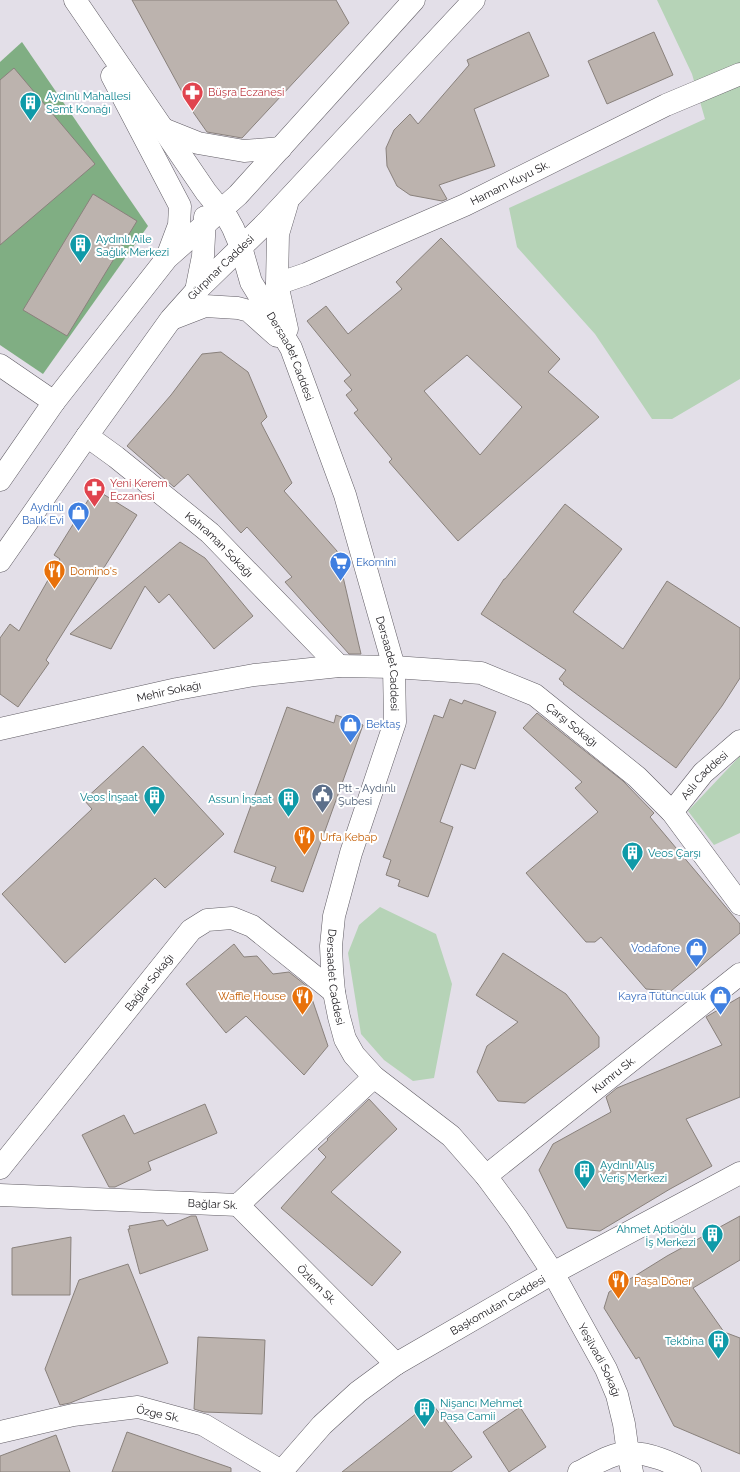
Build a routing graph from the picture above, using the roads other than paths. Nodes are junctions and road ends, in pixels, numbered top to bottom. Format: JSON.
{"nodes":[{"id":1,"x":74,"y":0,"type":"edge"},
{"id":2,"x":414,"y":0,"type":"edge"},
{"id":3,"x":474,"y":0,"type":"edge"},
{"id":4,"x":740,"y":74,"type":"edge"},
{"id":5,"x":163,"y":129,"type":"junction"},
{"id":6,"x":281,"y":148,"type":"junction"},
{"id":7,"x":206,"y":192,"type":"junction"},
{"id":8,"x":289,"y":198,"type":"junction"},
{"id":9,"x":221,"y":211,"type":"junction"},
{"id":10,"x":204,"y":225,"type":"junction"},
{"id":11,"x":241,"y":247,"type":"junction"},
{"id":12,"x":167,"y":258,"type":"junction"},
{"id":13,"x":277,"y":284,"type":"junction"},
{"id":14,"x":196,"y":291,"type":"junction"},
{"id":15,"x":171,"y":319,"type":"junction"},
{"id":16,"x":291,"y":348,"type":"junction"},
{"id":17,"x":0,"y":365,"type":"edge"},
{"id":18,"x":54,"y":402,"type":"junction"},
{"id":19,"x":87,"y":436,"type":"junction"},
{"id":20,"x":0,"y":480,"type":"edge"},
{"id":21,"x":0,"y":561,"type":"edge"},
{"id":22,"x":339,"y":666,"type":"junction"},
{"id":23,"x":394,"y":667,"type":"junction"},
{"id":24,"x":0,"y":729,"type":"edge"},
{"id":25,"x":740,"y":741,"type":"edge"},
{"id":26,"x":672,"y":812,"type":"junction"},
{"id":27,"x":740,"y":904,"type":"edge"},
{"id":28,"x":740,"y":974,"type":"edge"},
{"id":29,"x":334,"y":992,"type":"junction"},
{"id":30,"x":374,"y":1077,"type":"junction"},
{"id":31,"x":0,"y":1168,"type":"edge"},
{"id":32,"x":740,"y":1173,"type":"edge"},
{"id":33,"x":486,"y":1176,"type":"junction"},
{"id":34,"x":0,"y":1195,"type":"edge"},
{"id":35,"x":238,"y":1205,"type":"junction"},
{"id":36,"x":553,"y":1273,"type":"junction"},
{"id":37,"x":396,"y":1364,"type":"junction"},
{"id":38,"x":0,"y":1432,"type":"edge"},
{"id":39,"x":630,"y":1462,"type":"edge"},
{"id":40,"x":281,"y":1471,"type":"edge"},
{"id":41,"x":579,"y":1472,"type":"edge"},
{"id":42,"x":690,"y":1472,"type":"edge"}],
"edges":[{"from":1,"to":5,"type":"street","name":"Dersaadet Caddesi"},
{"from":1,"to":12,"type":"street","name":"Dersaadet Caddesi"},
{"from":2,"to":6,"type":"street"},
{"from":3,"to":8,"type":"street","name":"Gürpınar Caddesi"},
{"from":4,"to":13,"type":"street","name":"Hamam Kuyu Sk."},
{"from":5,"to":6,"type":"street"},
{"from":5,"to":7,"type":"street","name":"Dersaadet Caddesi"},
{"from":6,"to":9,"type":"street"},
{"from":7,"to":9,"type":"street","name":"Dersaadet Caddesi"},
{"from":7,"to":10,"type":"street"},
{"from":8,"to":11,"type":"street","name":"Gürpınar Caddesi"},
{"from":8,"to":13,"type":"street"},
{"from":9,"to":10,"type":"street"},
{"from":9,"to":11,"type":"street","name":"Dersaadet Caddesi"},
{"from":10,"to":12,"type":"street"},
{"from":10,"to":14,"type":"street"},
{"from":11,"to":14,"type":"street","name":"Gürpınar Caddesi"},
{"from":11,"to":16,"type":"street","name":"Dersaadet Caddesi"},
{"from":12,"to":18,"type":"street"},
{"from":13,"to":16,"type":"street"},
{"from":14,"to":15,"type":"street","name":"Gürpınar Caddesi"},
{"from":15,"to":16,"type":"street"},
{"from":15,"to":19,"type":"street","name":"Gürpınar Caddesi"},
{"from":16,"to":23,"type":"street","name":"Dersaadet Caddesi"},
{"from":17,"to":18,"type":"street"},
{"from":18,"to":20,"type":"street"},
{"from":19,"to":21,"type":"street","name":"Gürpınar Caddesi"},
{"from":19,"to":22,"type":"street","name":"Kahraman Sokağı"},
{"from":22,"to":23,"type":"street","name":"Çarşı Sokağı"},
{"from":22,"to":24,"type":"street","name":"Mehir Sokağı"},
{"from":23,"to":26,"type":"street","name":"Çarşı Sokağı"},
{"from":23,"to":29,"type":"street","name":"Dersaadet Caddesi"},
{"from":25,"to":26,"type":"street","name":"Aslı Caddesi"},
{"from":26,"to":27,"type":"street","name":"Çarşı Sokağı"},
{"from":28,"to":33,"type":"street","name":"Kumru Sk."},
{"from":29,"to":30,"type":"street","name":"Dersaadet Caddesi"},
{"from":29,"to":31,"type":"street","name":"Bağlar Sokağı"},
{"from":30,"to":33,"type":"street","name":"Dersaadet Caddesi"},
{"from":30,"to":35,"type":"street","name":"Bağlar Sk."},
{"from":32,"to":36,"type":"street","name":"Başkomutan Caddesi"},
{"from":33,"to":36,"type":"street","name":"Dersaadet Caddesi"},
{"from":34,"to":35,"type":"street","name":"Bağlar Sk."},
{"from":35,"to":37,"type":"street","name":"Özlem Sk."},
{"from":36,"to":37,"type":"street","name":"Başkomutan Caddesi"},
{"from":36,"to":39,"type":"street","name":"Yeşilvadi Sokağı"},
{"from":37,"to":40,"type":"street","name":"Başkomutan Caddesi"},
{"from":38,"to":40,"type":"street","name":"Özge Sk."},
{"from":39,"to":41,"type":"street"},
{"from":39,"to":42,"type":"street"}]}
